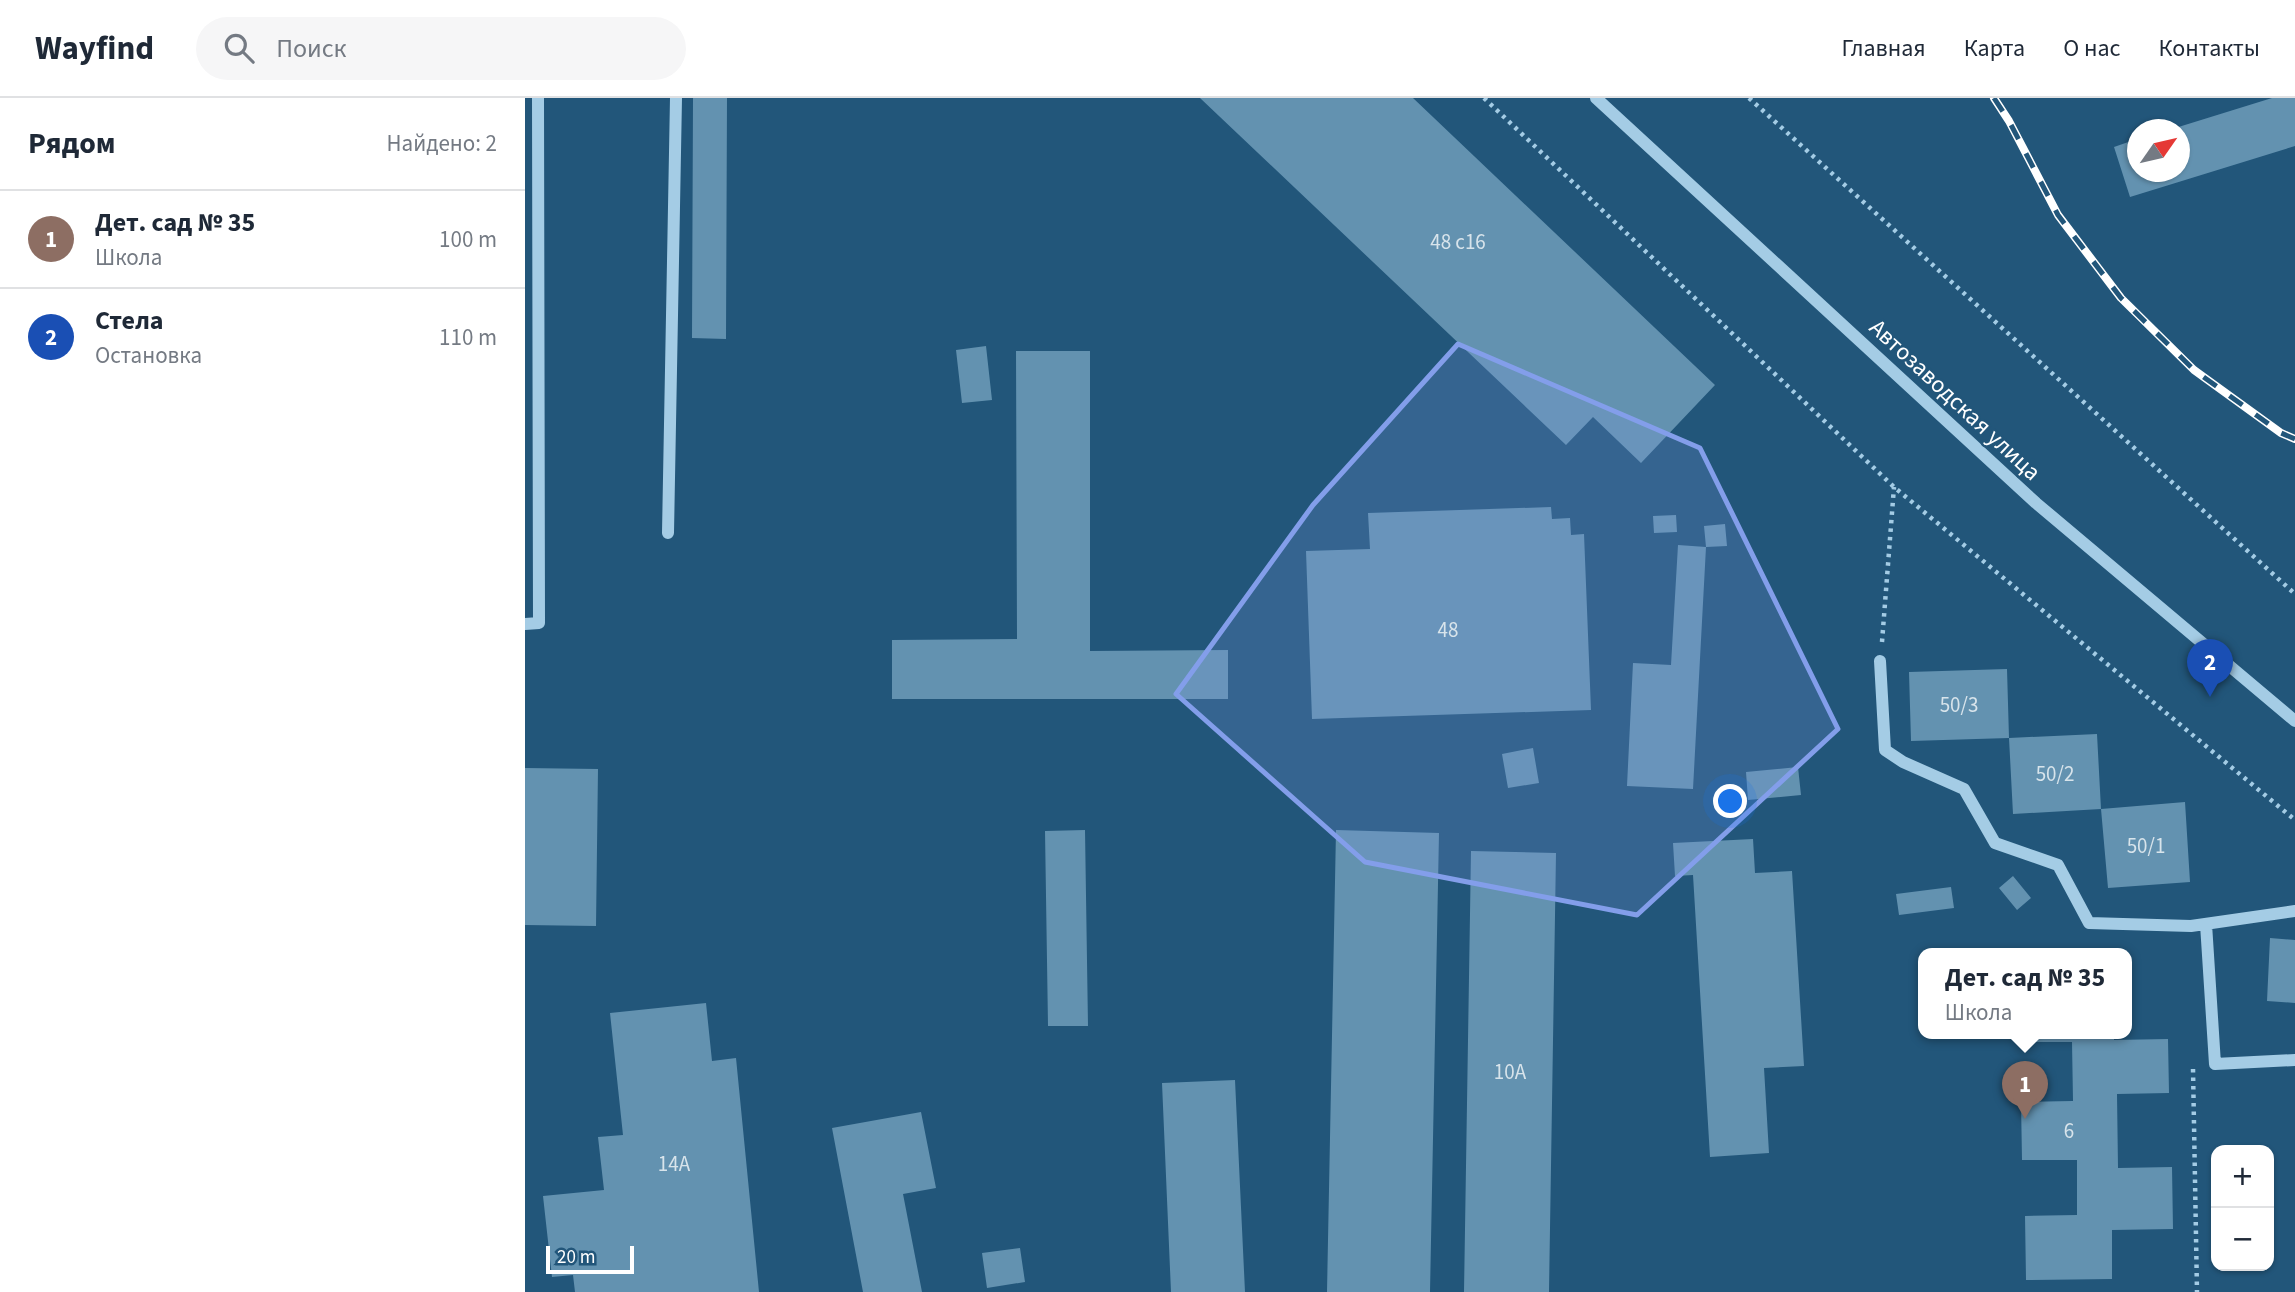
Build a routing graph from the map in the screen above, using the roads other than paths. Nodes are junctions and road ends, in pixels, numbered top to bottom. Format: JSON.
{"nodes":[{"id":1,"x":538,"y":98,"type":"edge"},
{"id":2,"x":676,"y":98,"type":"edge"},
{"id":3,"x":1596,"y":98,"type":"edge"},
{"id":4,"x":668,"y":533,"type":"dead end"},
{"id":5,"x":525,"y":624,"type":"edge"},
{"id":6,"x":1880,"y":661,"type":"road end"},
{"id":7,"x":2295,"y":721,"type":"edge"},
{"id":8,"x":2295,"y":911,"type":"edge"},
{"id":9,"x":2206,"y":924,"type":"junction"},
{"id":10,"x":2295,"y":1060,"type":"edge"}],
"edges":[{"from":1,"to":5,"type":"street"},
{"from":2,"to":4,"type":"street"},
{"from":3,"to":7,"type":"street","name":"Автозаводская улица"},
{"from":6,"to":9,"type":"street"},
{"from":8,"to":9,"type":"street"},
{"from":9,"to":10,"type":"street"}]}
